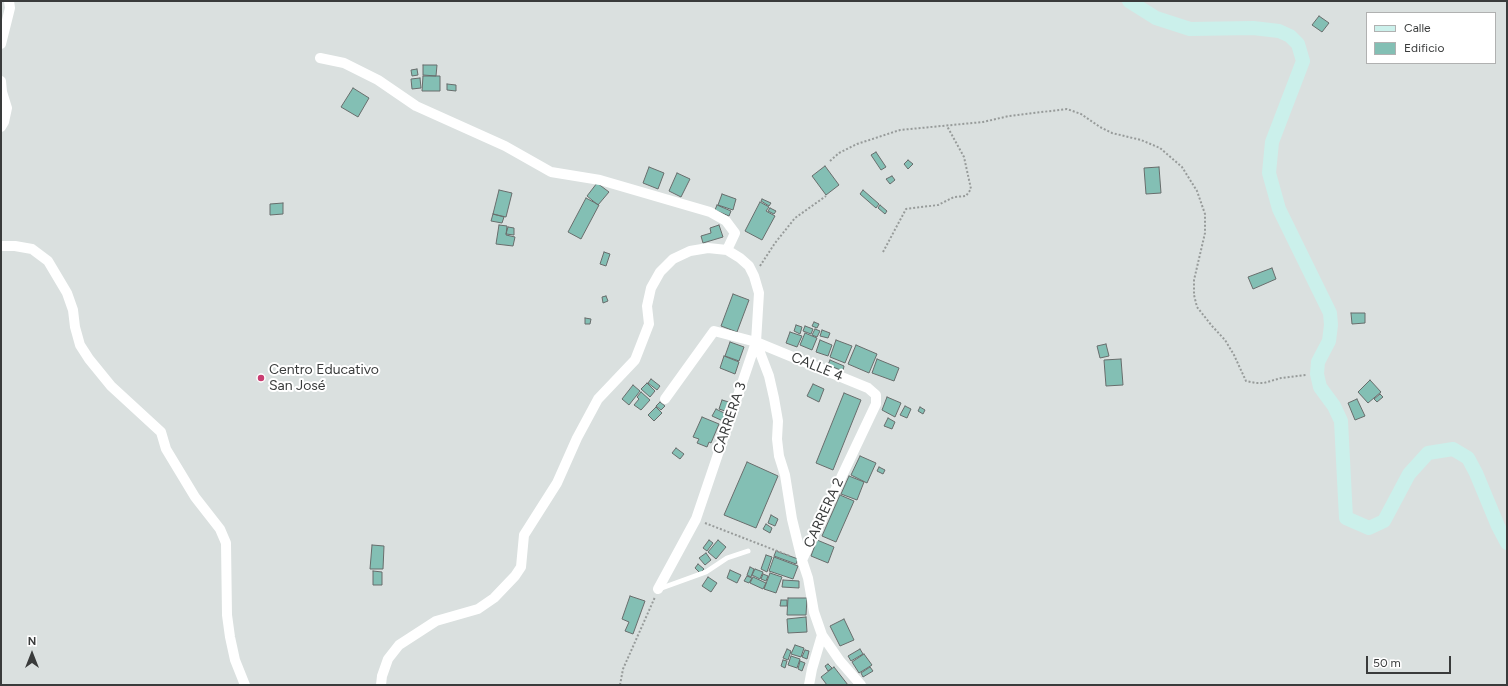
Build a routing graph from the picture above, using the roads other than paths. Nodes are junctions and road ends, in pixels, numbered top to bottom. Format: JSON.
{"nodes":[{"id":1,"x":9,"y":1,"type":"edge"},
{"id":2,"x":1129,"y":1,"type":"edge"},
{"id":3,"x":1,"y":44,"type":"edge"},
{"id":4,"x":320,"y":58,"type":"dead end"},
{"id":5,"x":1,"y":81,"type":"edge"},
{"id":6,"x":1,"y":127,"type":"edge"},
{"id":7,"x":1,"y":246,"type":"edge"},
{"id":8,"x":727,"y":250,"type":"junction"},
{"id":9,"x":756,"y":342,"type":"junction"},
{"id":10,"x":876,"y":395,"type":"joint"},
{"id":11,"x":665,"y":399,"type":"dead end"},
{"id":12,"x":1507,"y":543,"type":"edge"},
{"id":13,"x":748,"y":551,"type":"dead end"},
{"id":14,"x":802,"y":560,"type":"junction"},
{"id":15,"x":658,"y":589,"type":"joint"},
{"id":16,"x":822,"y":634,"type":"junction"},
{"id":17,"x":245,"y":685,"type":"edge"},
{"id":18,"x":381,"y":685,"type":"edge"},
{"id":19,"x":809,"y":685,"type":"edge"},
{"id":20,"x":861,"y":685,"type":"edge"}],
"edges":[{"from":1,"to":3,"type":"street"},
{"from":2,"to":12,"type":"main road"},
{"from":4,"to":8,"type":"street"},
{"from":5,"to":6,"type":"street"},
{"from":7,"to":17,"type":"street"},
{"from":8,"to":9,"type":"street","name":"CARRERA 3"},
{"from":8,"to":18,"type":"street"},
{"from":9,"to":10,"type":"street","name":"CALLE 4"},
{"from":9,"to":11,"type":"street","name":"CALLE 4"},
{"from":9,"to":14,"type":"street"},
{"from":9,"to":15,"type":"street","name":"CARRERA 3"},
{"from":10,"to":14,"type":"street","name":"CARRERA 2"},
{"from":13,"to":15,"type":"lane"},
{"from":14,"to":16,"type":"street","name":"CARRERA 2"},
{"from":16,"to":19,"type":"street"},
{"from":16,"to":20,"type":"street","name":"CARRERA 2"}]}
